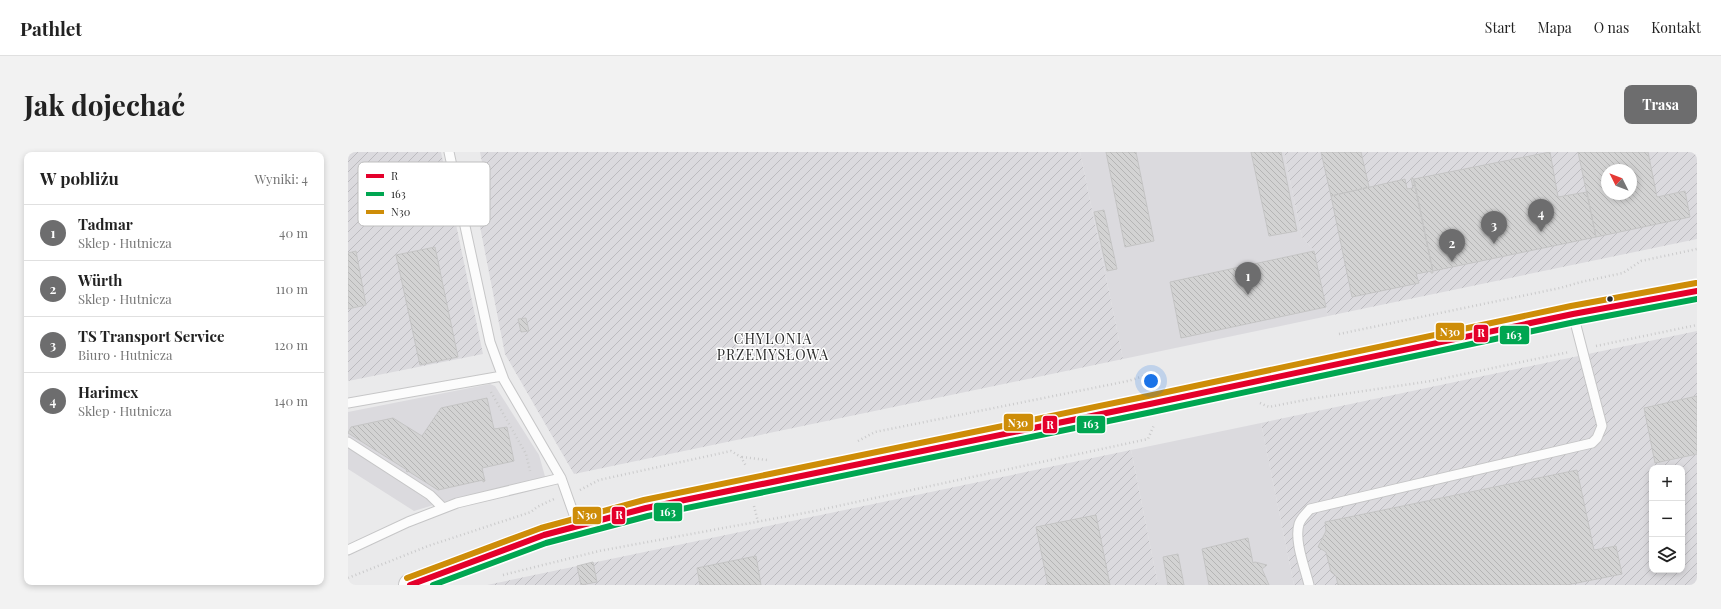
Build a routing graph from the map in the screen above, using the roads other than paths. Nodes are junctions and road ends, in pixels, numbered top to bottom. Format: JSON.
{"nodes":[{"id":1,"x":449,"y":152,"type":"edge"},
{"id":2,"x":451,"y":162,"type":"edge"},
{"id":3,"x":465,"y":226,"type":"edge"},
{"id":4,"x":1697,"y":290,"type":"edge"},
{"id":5,"x":1574,"y":314,"type":"junction"},
{"id":6,"x":502,"y":376,"type":"junction"},
{"id":7,"x":348,"y":404,"type":"edge"},
{"id":8,"x":348,"y":442,"type":"edge"},
{"id":9,"x":561,"y":478,"type":"junction"},
{"id":10,"x":443,"y":508,"type":"junction"},
{"id":11,"x":578,"y":526,"type":"junction"},
{"id":12,"x":348,"y":550,"type":"edge"},
{"id":13,"x":410,"y":585,"type":"edge"},
{"id":14,"x":1309,"y":585,"type":"edge"}],
"edges":[{"from":1,"to":2,"type":"lane"},
{"from":3,"to":6,"type":"lane"},
{"from":4,"to":5,"type":"main road"},
{"from":5,"to":11,"type":"main road"},
{"from":5,"to":14,"type":"lane"},
{"from":6,"to":7,"type":"lane"},
{"from":6,"to":9,"type":"lane"},
{"from":8,"to":10,"type":"lane"},
{"from":9,"to":10,"type":"lane"},
{"from":9,"to":11,"type":"lane"},
{"from":10,"to":12,"type":"lane"},
{"from":11,"to":13,"type":"main road"}]}
